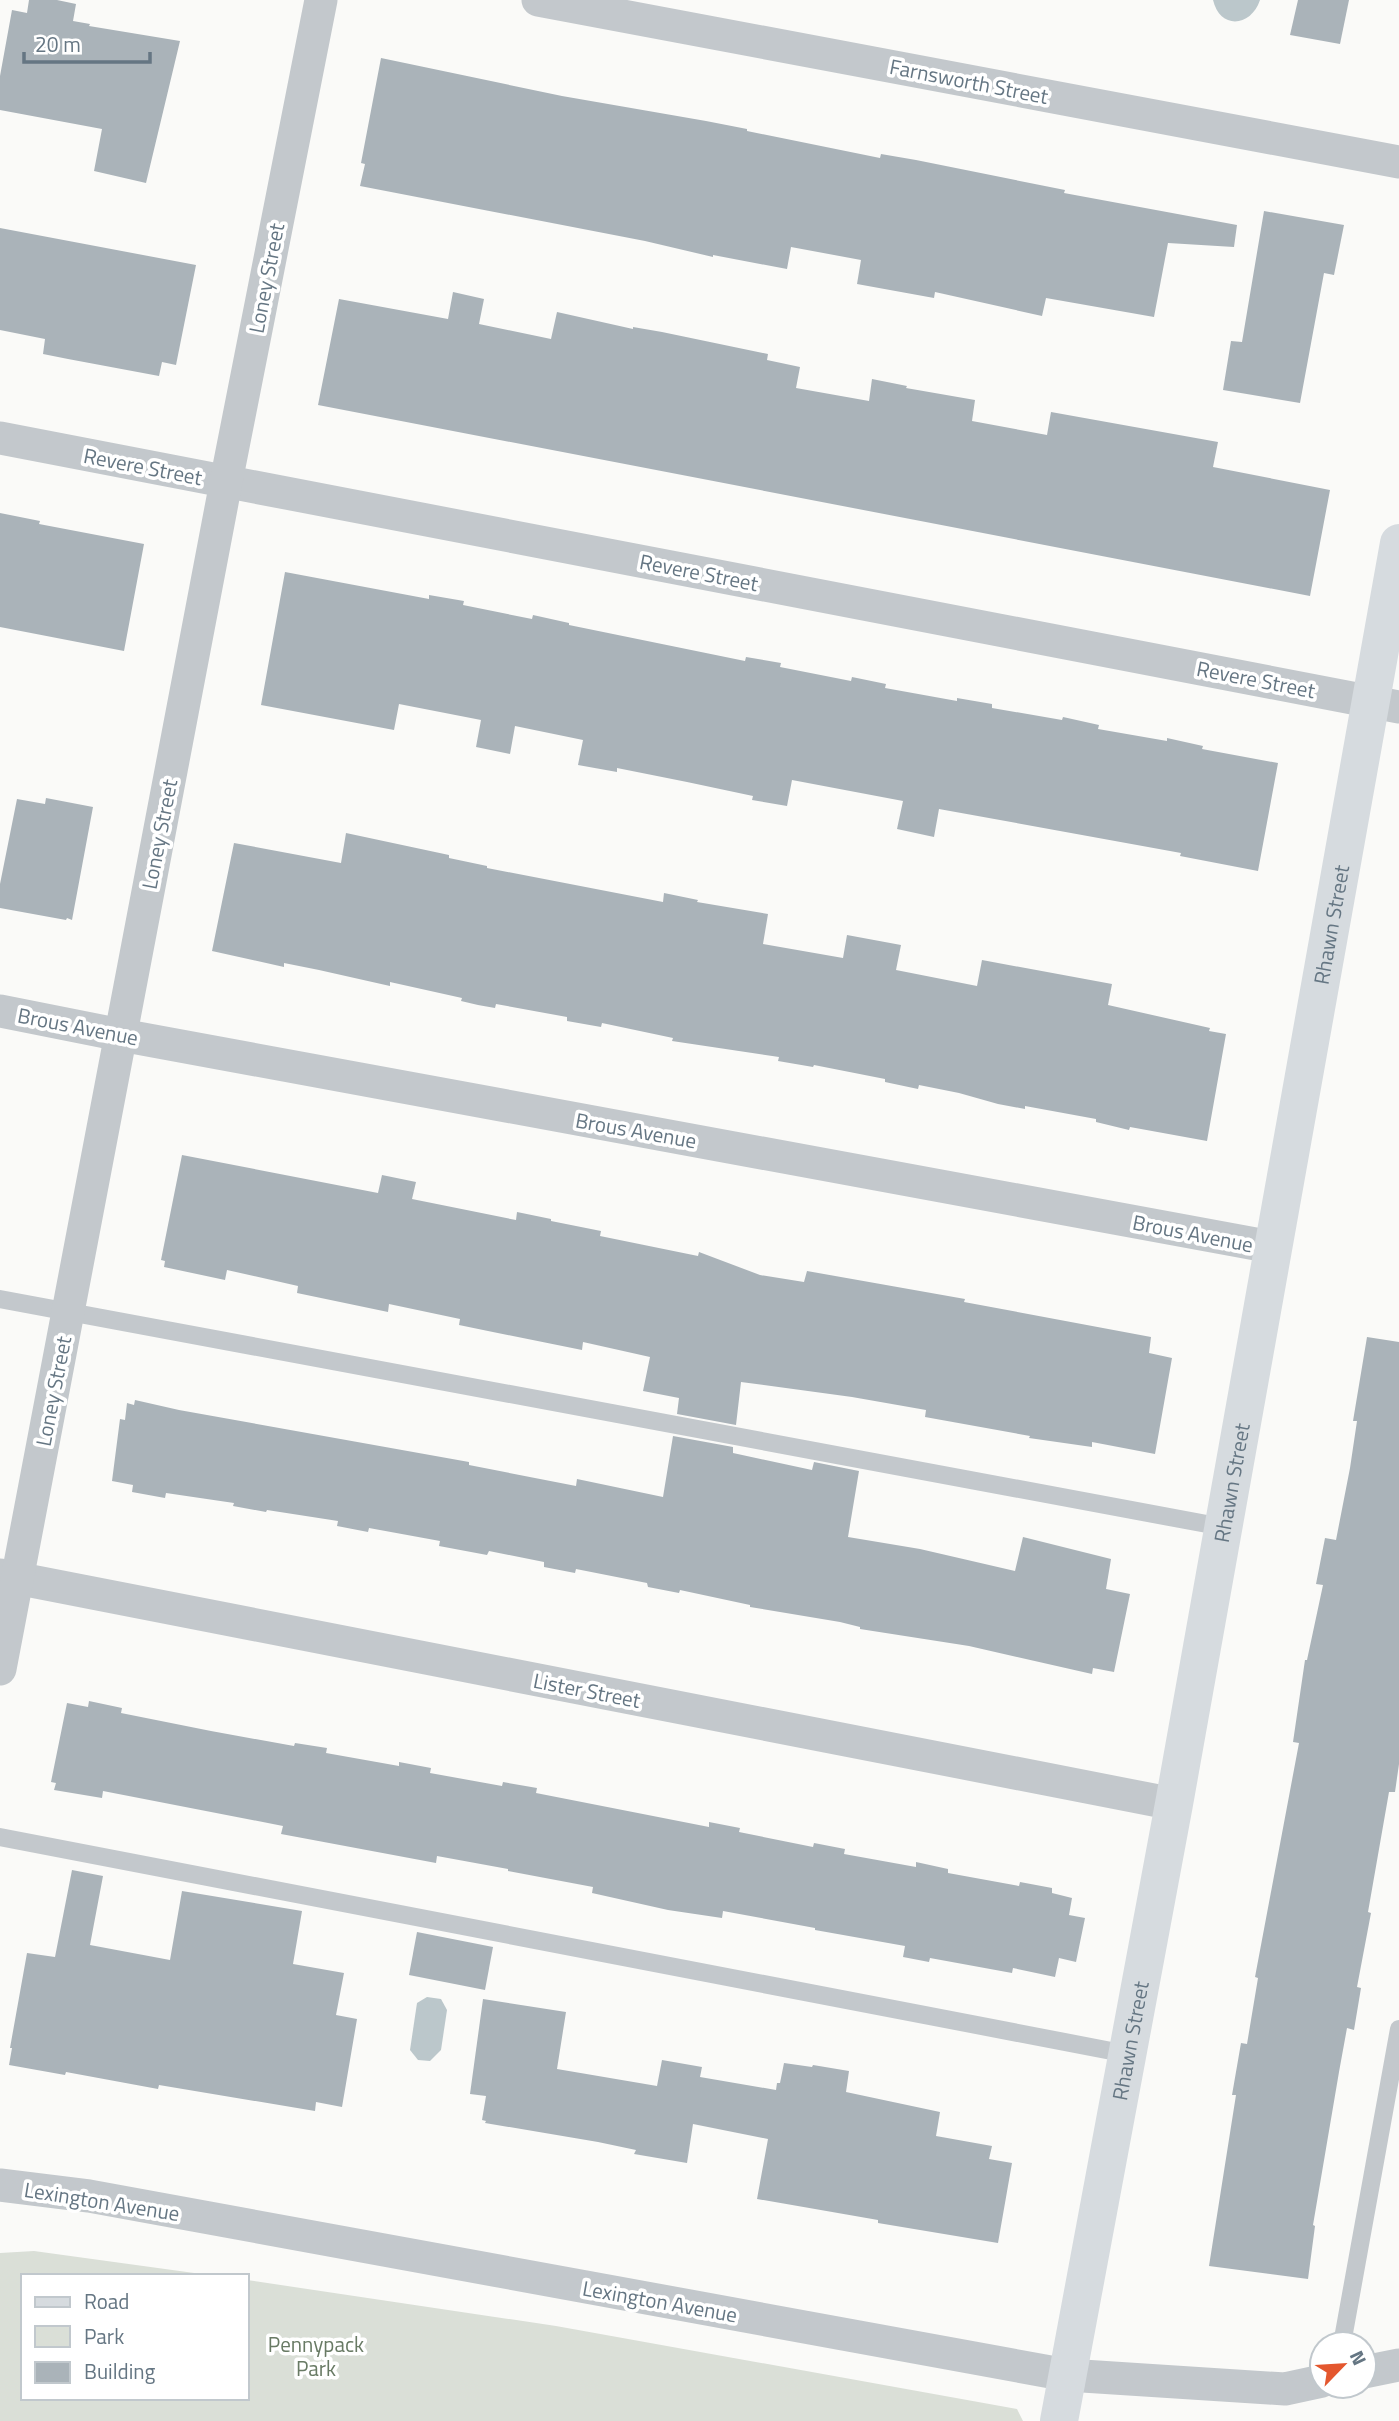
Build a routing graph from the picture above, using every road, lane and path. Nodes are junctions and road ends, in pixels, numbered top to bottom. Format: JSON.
{"nodes":[{"id":1,"x":321,"y":0,"type":"edge"},
{"id":2,"x":538,"y":0,"type":"edge"},
{"id":3,"x":1399,"y":162,"type":"edge"},
{"id":4,"x":0,"y":438,"type":"edge"},
{"id":5,"x":226,"y":482,"type":"junction"},
{"id":6,"x":1399,"y":543,"type":"edge"},
{"id":7,"x":1385,"y":704,"type":"edge"},
{"id":8,"x":0,"y":1011,"type":"edge"},
{"id":9,"x":121,"y":1035,"type":"junction"},
{"id":10,"x":1272,"y":1247,"type":"junction"},
{"id":11,"x":0,"y":1298,"type":"edge"},
{"id":12,"x":69,"y":1312,"type":"junction"},
{"id":13,"x":1223,"y":1527,"type":"junction"},
{"id":14,"x":9,"y":1576,"type":"edge"},
{"id":15,"x":0,"y":1669,"type":"edge"},
{"id":16,"x":1174,"y":1804,"type":"junction"},
{"id":17,"x":0,"y":1837,"type":"edge"},
{"id":18,"x":1399,"y":2029,"type":"edge"},
{"id":19,"x":1127,"y":2054,"type":"junction"},
{"id":20,"x":0,"y":2185,"type":"edge"},
{"id":21,"x":1345,"y":2330,"type":"edge"},
{"id":22,"x":1399,"y":2365,"type":"edge"},
{"id":23,"x":1378,"y":2369,"type":"edge"},
{"id":24,"x":1067,"y":2375,"type":"junction"},
{"id":25,"x":1308,"y":2384,"type":"edge"},
{"id":26,"x":1059,"y":2421,"type":"edge"}],
"edges":[{"from":1,"to":5,"type":"street","name":"Loney Street"},
{"from":2,"to":3,"type":"street","name":"Farnsworth Street"},
{"from":4,"to":5,"type":"street","name":"Revere Street"},
{"from":5,"to":7,"type":"street","name":"Revere Street"},
{"from":5,"to":9,"type":"street","name":"Loney Street"},
{"from":6,"to":7,"type":"main road","name":"Rhawn Street"},
{"from":7,"to":10,"type":"main road","name":"Rhawn Street"},
{"from":8,"to":9,"type":"street","name":"Brous Avenue"},
{"from":9,"to":10,"type":"street","name":"Brous Avenue"},
{"from":9,"to":12,"type":"street","name":"Loney Street"},
{"from":10,"to":13,"type":"main road","name":"Rhawn Street"},
{"from":11,"to":12,"type":"lane"},
{"from":12,"to":13,"type":"lane"},
{"from":12,"to":14,"type":"street","name":"Loney Street"},
{"from":13,"to":16,"type":"main road","name":"Rhawn Street"},
{"from":14,"to":15,"type":"street","name":"Loney Street"},
{"from":14,"to":16,"type":"street","name":"Lister Street"},
{"from":16,"to":19,"type":"main road","name":"Rhawn Street"},
{"from":17,"to":19,"type":"lane"},
{"from":18,"to":21,"type":"lane"},
{"from":19,"to":24,"type":"main road","name":"Rhawn Street"},
{"from":20,"to":24,"type":"street","name":"Lexington Avenue"},
{"from":22,"to":23,"type":"street"},
{"from":24,"to":25,"type":"street","name":"Lexington Avenue"},
{"from":24,"to":26,"type":"main road","name":"Rhawn Street"}]}
